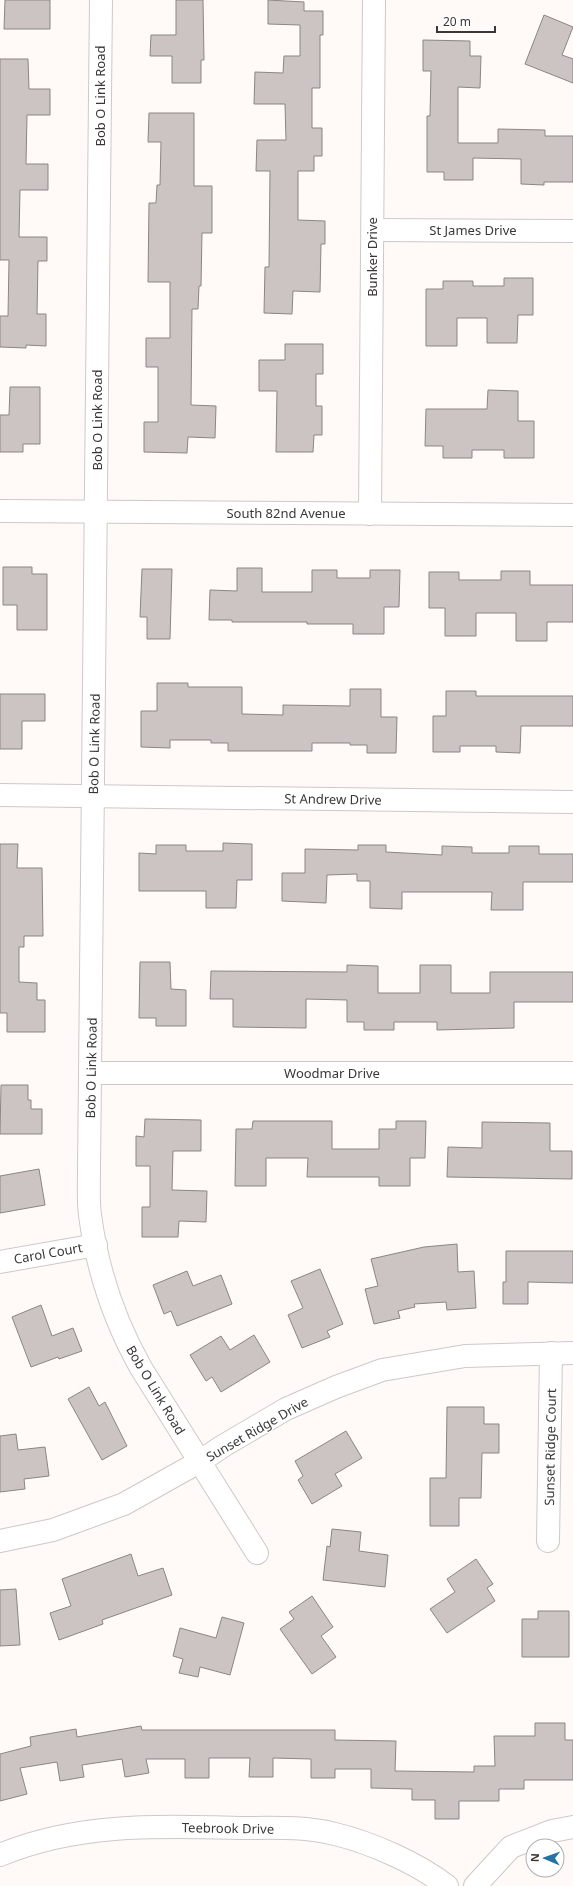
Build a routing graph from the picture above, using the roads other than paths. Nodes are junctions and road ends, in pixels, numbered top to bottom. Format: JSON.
{"nodes":[{"id":1,"x":100,"y":0,"type":"edge"},
{"id":2,"x":374,"y":0,"type":"edge"},
{"id":3,"x":373,"y":230,"type":"junction"},
{"id":4,"x":573,"y":231,"type":"edge"},
{"id":5,"x":0,"y":511,"type":"edge"},
{"id":6,"x":96,"y":512,"type":"junction"},
{"id":7,"x":370,"y":514,"type":"junction"},
{"id":8,"x":573,"y":515,"type":"edge"},
{"id":9,"x":0,"y":795,"type":"edge"},
{"id":10,"x":93,"y":796,"type":"junction"},
{"id":11,"x":573,"y":802,"type":"edge"},
{"id":12,"x":91,"y":1073,"type":"junction"},
{"id":13,"x":573,"y":1073,"type":"edge"},
{"id":14,"x":96,"y":1245,"type":"junction"},
{"id":15,"x":0,"y":1262,"type":"edge"},
{"id":16,"x":551,"y":1353,"type":"junction"},
{"id":17,"x":573,"y":1353,"type":"edge"},
{"id":18,"x":199,"y":1462,"type":"junction"},
{"id":19,"x":0,"y":1541,"type":"edge"},
{"id":20,"x":548,"y":1541,"type":"dead end"},
{"id":21,"x":257,"y":1553,"type":"dead end"},
{"id":22,"x":573,"y":1827,"type":"edge"},
{"id":23,"x":0,"y":1855,"type":"edge"},
{"id":24,"x":447,"y":1886,"type":"edge"},
{"id":25,"x":475,"y":1886,"type":"edge"}],
"edges":[{"from":1,"to":6,"type":"street","name":"Bob O Link Road"},
{"from":2,"to":3,"type":"street","name":"Bunker Drive"},
{"from":3,"to":4,"type":"street","name":"St James Drive"},
{"from":3,"to":7,"type":"street","name":"Bunker Drive"},
{"from":5,"to":6,"type":"street","name":"South 82nd Avenue"},
{"from":6,"to":7,"type":"street","name":"South 82nd Avenue"},
{"from":6,"to":10,"type":"street","name":"Bob O Link Road"},
{"from":7,"to":8,"type":"street","name":"South 82nd Avenue"},
{"from":9,"to":10,"type":"street","name":"St Andrew Drive"},
{"from":10,"to":11,"type":"street","name":"St Andrew Drive"},
{"from":10,"to":12,"type":"street","name":"Bob O Link Road"},
{"from":12,"to":13,"type":"street","name":"Woodmar Drive"},
{"from":12,"to":14,"type":"street","name":"Bob O Link Road"},
{"from":14,"to":15,"type":"street","name":"Carol Court"},
{"from":14,"to":18,"type":"street","name":"Bob O Link Road"},
{"from":16,"to":17,"type":"street","name":"Sunset Ridge Drive"},
{"from":16,"to":18,"type":"street","name":"Sunset Ridge Drive"},
{"from":16,"to":20,"type":"street","name":"Sunset Ridge Court"},
{"from":18,"to":19,"type":"street","name":"Sunset Ridge Drive"},
{"from":18,"to":21,"type":"street","name":"Bob O Link Road"},
{"from":22,"to":25,"type":"street"},
{"from":23,"to":24,"type":"street","name":"Teebrook Drive"}]}
